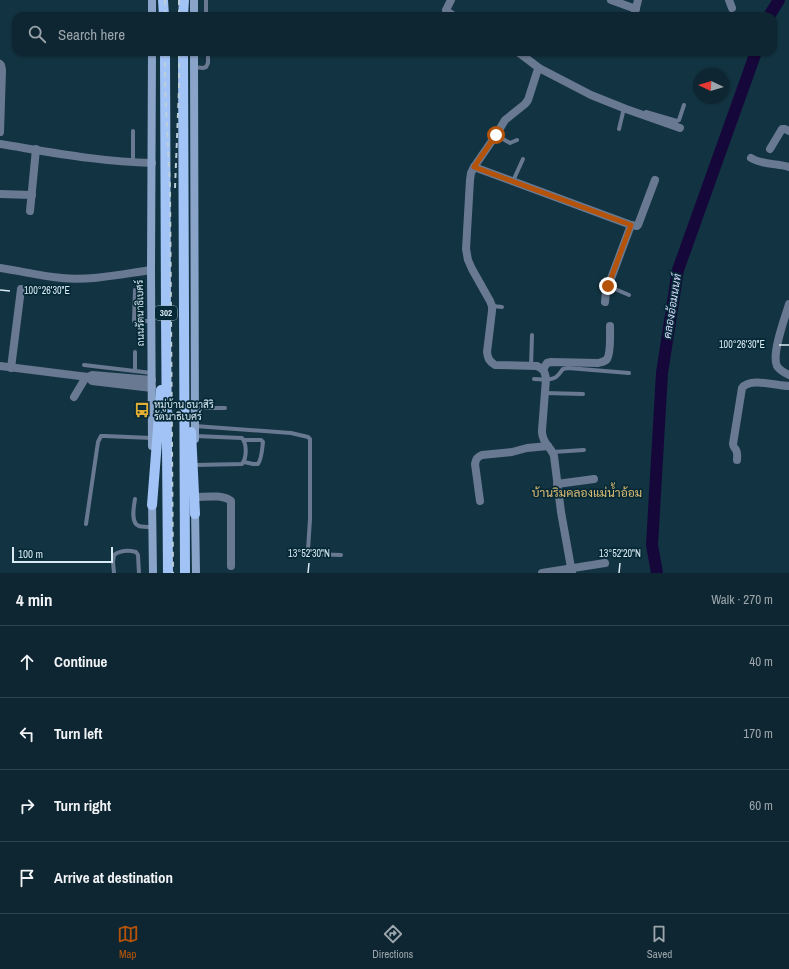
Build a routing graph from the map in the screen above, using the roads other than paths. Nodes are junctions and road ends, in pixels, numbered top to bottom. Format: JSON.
{"nodes":[{"id":1,"x":152,"y":0,"type":"edge"},
{"id":2,"x":164,"y":0,"type":"edge"},
{"id":3,"x":184,"y":0,"type":"edge"},
{"id":4,"x":194,"y":0,"type":"edge"},
{"id":5,"x":206,"y":0,"type":"edge"},
{"id":6,"x":451,"y":0,"type":"edge"},
{"id":7,"x":611,"y":0,"type":"edge"},
{"id":8,"x":638,"y":0,"type":"edge"},
{"id":9,"x":729,"y":0,"type":"edge"},
{"id":10,"x":732,"y":8,"type":"dead end"},
{"id":11,"x":152,"y":12,"type":"edge"},
{"id":12,"x":165,"y":12,"type":"edge"},
{"id":13,"x":183,"y":12,"type":"edge"},
{"id":14,"x":194,"y":12,"type":"edge"},
{"id":15,"x":206,"y":12,"type":"edge"},
{"id":16,"x":448,"y":12,"type":"edge"},
{"id":17,"x":633,"y":12,"type":"edge"},
{"id":18,"x":635,"y":12,"type":"edge"},
{"id":19,"x":152,"y":56,"type":"edge"},
{"id":20,"x":165,"y":56,"type":"edge"},
{"id":21,"x":183,"y":56,"type":"edge"},
{"id":22,"x":194,"y":56,"type":"edge"},
{"id":23,"x":208,"y":56,"type":"edge"},
{"id":24,"x":523,"y":56,"type":"edge"},
{"id":25,"x":0,"y":64,"type":"edge"},
{"id":26,"x":194,"y":67,"type":"junction"},
{"id":27,"x":539,"y":68,"type":"junction"},
{"id":28,"x":684,"y":105,"type":"dead end"},
{"id":29,"x":625,"y":109,"type":"junction"},
{"id":30,"x":680,"y":128,"type":"dead end"},
{"id":31,"x":619,"y":129,"type":"dead end"},
{"id":32,"x":133,"y":131,"type":"dead end"},
{"id":33,"x":789,"y":131,"type":"edge"},
{"id":34,"x":0,"y":132,"type":"edge"},
{"id":35,"x":496,"y":135,"type":"junction"},
{"id":36,"x":517,"y":140,"type":"dead end"},
{"id":37,"x":0,"y":144,"type":"edge"},
{"id":38,"x":36,"y":149,"type":"junction"},
{"id":39,"x":770,"y":149,"type":"dead end"},
{"id":40,"x":751,"y":158,"type":"dead end"},
{"id":41,"x":522,"y":159,"type":"dead end"},
{"id":42,"x":133,"y":162,"type":"junction"},
{"id":43,"x":152,"y":163,"type":"junction"},
{"id":44,"x":474,"y":167,"type":"junction"},
{"id":45,"x":789,"y":168,"type":"edge"},
{"id":46,"x":655,"y":180,"type":"dead end"},
{"id":47,"x":513,"y":182,"type":"junction"},
{"id":48,"x":0,"y":194,"type":"edge"},
{"id":49,"x":32,"y":195,"type":"junction"},
{"id":50,"x":30,"y":212,"type":"dead end"},
{"id":51,"x":631,"y":225,"type":"junction"},
{"id":52,"x":0,"y":268,"type":"edge"},
{"id":53,"x":151,"y":270,"type":"junction"},
{"id":54,"x":608,"y":286,"type":"junction"},
{"id":55,"x":21,"y":289,"type":"dead end"},
{"id":56,"x":135,"y":290,"type":"dead end"},
{"id":57,"x":629,"y":295,"type":"dead end"},
{"id":58,"x":605,"y":302,"type":"dead end"},
{"id":59,"x":789,"y":304,"type":"edge"},
{"id":60,"x":492,"y":306,"type":"junction"},
{"id":61,"x":502,"y":307,"type":"dead end"},
{"id":62,"x":166,"y":318,"type":"junction"},
{"id":63,"x":184,"y":318,"type":"junction"},
{"id":64,"x":152,"y":321,"type":"junction"},
{"id":65,"x":610,"y":326,"type":"dead end"},
{"id":66,"x":532,"y":335,"type":"dead end"},
{"id":67,"x":135,"y":352,"type":"dead end"},
{"id":68,"x":84,"y":365,"type":"dead end"},
{"id":69,"x":0,"y":366,"type":"edge"},
{"id":70,"x":531,"y":366,"type":"junction"},
{"id":71,"x":11,"y":368,"type":"junction"},
{"id":72,"x":543,"y":369,"type":"junction"},
{"id":73,"x":136,"y":371,"type":"junction"},
{"id":74,"x":629,"y":373,"type":"dead end"},
{"id":75,"x":789,"y":375,"type":"edge"},
{"id":76,"x":87,"y":377,"type":"junction"},
{"id":77,"x":534,"y":379,"type":"dead end"},
{"id":78,"x":546,"y":379,"type":"junction"},
{"id":79,"x":152,"y":380,"type":"junction"},
{"id":80,"x":789,"y":386,"type":"edge"},
{"id":81,"x":545,"y":393,"type":"junction"},
{"id":82,"x":583,"y":394,"type":"dead end"},
{"id":83,"x":74,"y":397,"type":"dead end"},
{"id":84,"x":195,"y":408,"type":"junction"},
{"id":85,"x":225,"y":408,"type":"dead end"},
{"id":86,"x":195,"y":426,"type":"junction"},
{"id":87,"x":195,"y":436,"type":"junction"},
{"id":88,"x":152,"y":438,"type":"junction"},
{"id":89,"x":244,"y":440,"type":"junction"},
{"id":90,"x":550,"y":449,"type":"junction"},
{"id":91,"x":584,"y":450,"type":"dead end"},
{"id":92,"x":737,"y":460,"type":"dead end"},
{"id":93,"x":244,"y":462,"type":"junction"},
{"id":94,"x":195,"y":465,"type":"junction"},
{"id":95,"x":594,"y":479,"type":"dead end"},
{"id":96,"x":557,"y":484,"type":"junction"},
{"id":97,"x":195,"y":497,"type":"junction"},
{"id":98,"x":135,"y":498,"type":"dead end"},
{"id":99,"x":480,"y":501,"type":"dead end"},
{"id":100,"x":152,"y":505,"type":"junction"},
{"id":101,"x":195,"y":514,"type":"junction"},
{"id":102,"x":86,"y":524,"type":"dead end"},
{"id":103,"x":153,"y":527,"type":"junction"},
{"id":104,"x":341,"y":555,"type":"dead end"},
{"id":105,"x":605,"y":563,"type":"dead end"},
{"id":106,"x":230,"y":566,"type":"dead end"},
{"id":107,"x":571,"y":570,"type":"edge"},
{"id":108,"x":114,"y":573,"type":"edge"},
{"id":109,"x":139,"y":573,"type":"edge"},
{"id":110,"x":153,"y":573,"type":"edge"},
{"id":111,"x":168,"y":573,"type":"edge"},
{"id":112,"x":185,"y":573,"type":"edge"},
{"id":113,"x":196,"y":573,"type":"edge"},
{"id":114,"x":542,"y":573,"type":"edge"}],
"edges":[{"from":1,"to":11,"type":"main road"},
{"from":2,"to":12,"type":"main road"},
{"from":3,"to":13,"type":"main road"},
{"from":4,"to":14,"type":"main road"},
{"from":5,"to":15,"type":"lane"},
{"from":6,"to":16,"type":"street"},
{"from":7,"to":17,"type":"street"},
{"from":8,"to":18,"type":"street"},
{"from":9,"to":10,"type":"street"},
{"from":19,"to":43,"type":"main road","name":"ถนนรัตนาธิเบศร์","number":"302"},
{"from":20,"to":62,"type":"main road","number":"302"},
{"from":21,"to":63,"type":"main road","number":"302"},
{"from":22,"to":26,"type":"main road"},
{"from":23,"to":26,"type":"lane"},
{"from":24,"to":27,"type":"street"},
{"from":25,"to":34,"type":"street"},
{"from":26,"to":84,"type":"main road"},
{"from":27,"to":29,"type":"street"},
{"from":27,"to":35,"type":"street"},
{"from":28,"to":29,"type":"lane"},
{"from":29,"to":30,"type":"street"},
{"from":29,"to":31,"type":"lane"},
{"from":32,"to":42,"type":"lane"},
{"from":33,"to":39,"type":"street"},
{"from":35,"to":36,"type":"lane"},
{"from":35,"to":44,"type":"street"},
{"from":37,"to":38,"type":"street"},
{"from":38,"to":42,"type":"street"},
{"from":38,"to":49,"type":"street"},
{"from":40,"to":45,"type":"street"},
{"from":41,"to":47,"type":"lane"},
{"from":42,"to":43,"type":"street"},
{"from":43,"to":53,"type":"main road","name":"ถนนรัตนาธิเบศร์","number":"302"},
{"from":44,"to":47,"type":"street"},
{"from":44,"to":60,"type":"street"},
{"from":46,"to":51,"type":"street"},
{"from":47,"to":51,"type":"street"},
{"from":48,"to":49,"type":"street"},
{"from":49,"to":50,"type":"street"},
{"from":51,"to":54,"type":"street"},
{"from":52,"to":53,"type":"street"},
{"from":53,"to":64,"type":"main road","name":"ถนนรัตนาธิเบศร์","number":"302"},
{"from":54,"to":57,"type":"lane"},
{"from":54,"to":58,"type":"street"},
{"from":55,"to":71,"type":"street"},
{"from":56,"to":64,"type":"lane"},
{"from":59,"to":75,"type":"street"},
{"from":60,"to":61,"type":"lane"},
{"from":60,"to":70,"type":"street"},
{"from":62,"to":100,"type":"main road"},
{"from":62,"to":111,"type":"main road","number":"302"},
{"from":63,"to":101,"type":"main road"},
{"from":63,"to":112,"type":"main road","number":"302"},
{"from":64,"to":79,"type":"main road","name":"ถนนรัตนาธิเบศร์","number":"302"},
{"from":65,"to":72,"type":"street"},
{"from":66,"to":70,"type":"lane"},
{"from":67,"to":73,"type":"lane"},
{"from":68,"to":73,"type":"lane"},
{"from":69,"to":71,"type":"street"},
{"from":70,"to":72,"type":"street"},
{"from":71,"to":76,"type":"street"},
{"from":72,"to":78,"type":"street"},
{"from":73,"to":79,"type":"lane"},
{"from":74,"to":78,"type":"lane"},
{"from":76,"to":79,"type":"street"},
{"from":76,"to":83,"type":"street"},
{"from":77,"to":78,"type":"lane"},
{"from":78,"to":81,"type":"street"},
{"from":79,"to":88,"type":"main road","name":"ถนนรัตนาธิเบศร์","number":"302"},
{"from":80,"to":92,"type":"street"},
{"from":81,"to":82,"type":"lane"},
{"from":81,"to":90,"type":"street"},
{"from":84,"to":85,"type":"lane"},
{"from":84,"to":86,"type":"main road"},
{"from":86,"to":87,"type":"main road"},
{"from":86,"to":104,"type":"lane"},
{"from":87,"to":89,"type":"lane"},
{"from":87,"to":94,"type":"main road"},
{"from":88,"to":100,"type":"main road","name":"ถนนรัตนาธิเบศร์","number":"302"},
{"from":88,"to":102,"type":"lane"},
{"from":89,"to":93,"type":"lane"},
{"from":89,"to":93,"type":"lane"},
{"from":90,"to":91,"type":"lane"},
{"from":90,"to":96,"type":"street"},
{"from":90,"to":99,"type":"street"},
{"from":93,"to":94,"type":"lane"},
{"from":94,"to":97,"type":"main road"},
{"from":95,"to":96,"type":"street"},
{"from":96,"to":107,"type":"street"},
{"from":97,"to":101,"type":"main road"},
{"from":97,"to":106,"type":"street"},
{"from":98,"to":103,"type":"lane"},
{"from":100,"to":103,"type":"main road","name":"ถนนรัตนาธิเบศร์","number":"302"},
{"from":101,"to":113,"type":"main road"},
{"from":103,"to":110,"type":"main road","name":"ถนนรัตนาธิเบศร์","number":"302"},
{"from":105,"to":107,"type":"street"},
{"from":107,"to":114,"type":"street"},
{"from":108,"to":109,"type":"lane"}]}
